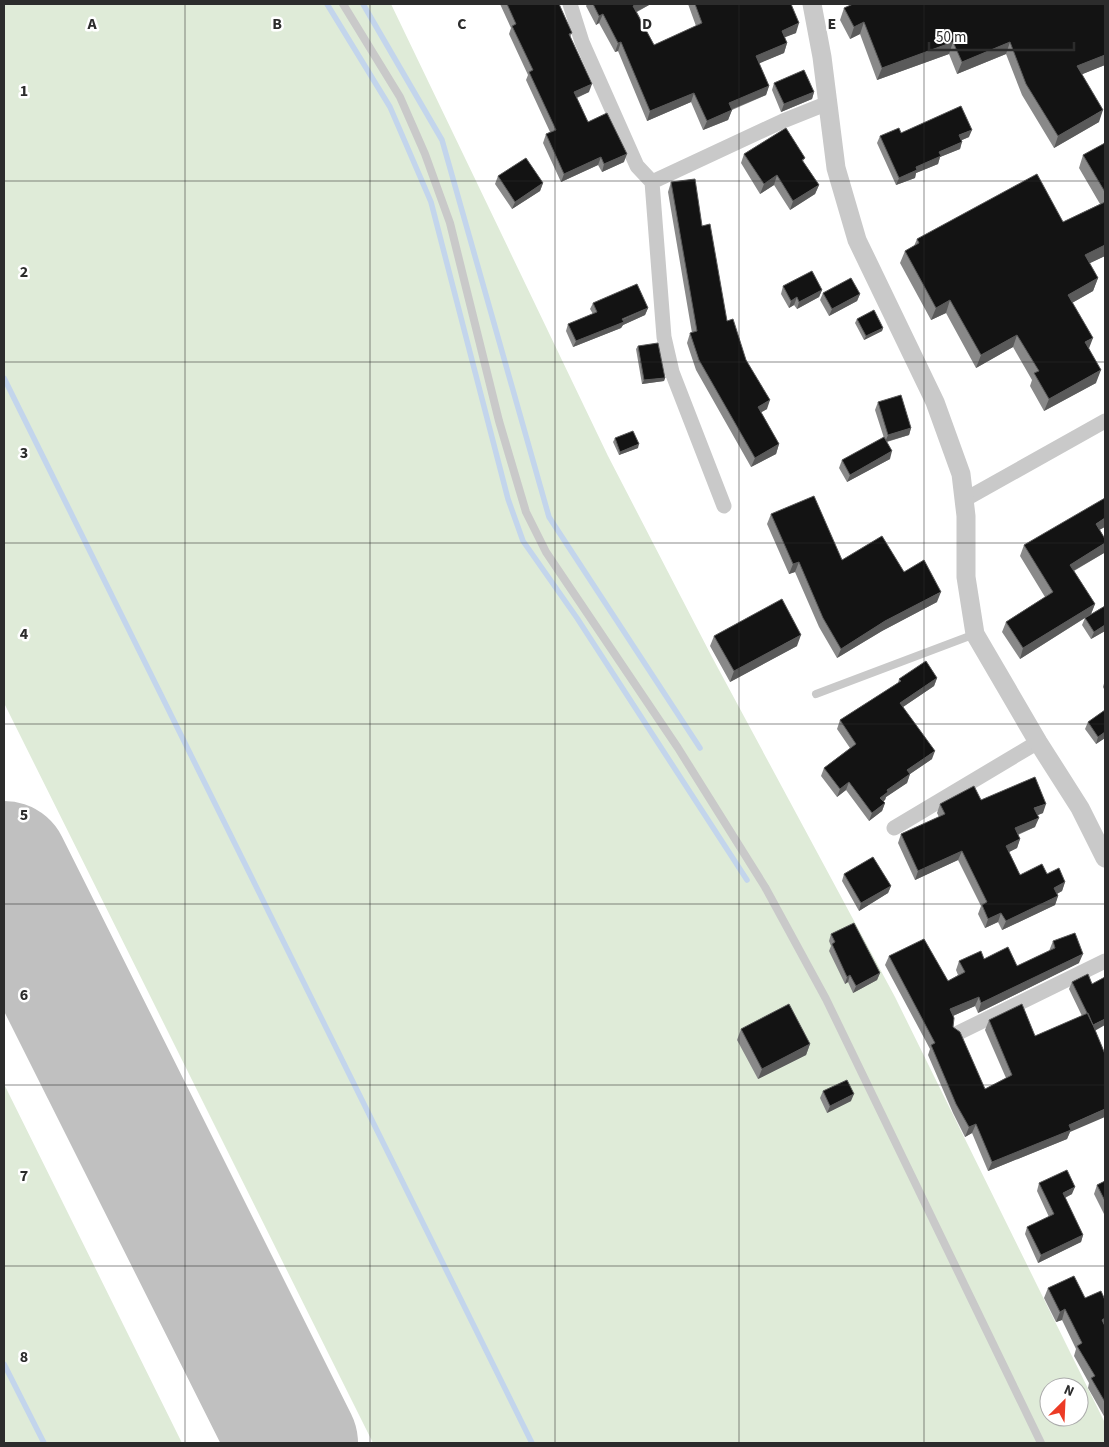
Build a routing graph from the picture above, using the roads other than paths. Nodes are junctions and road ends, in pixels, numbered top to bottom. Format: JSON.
{"nodes":[{"id":1,"x":343,"y":4,"type":"edge"},
{"id":2,"x":570,"y":4,"type":"edge"},
{"id":3,"x":812,"y":4,"type":"edge"},
{"id":4,"x":828,"y":103,"type":"junction"},
{"id":5,"x":652,"y":182,"type":"junction"},
{"id":6,"x":1105,"y":421,"type":"edge"},
{"id":7,"x":964,"y":500,"type":"junction"},
{"id":8,"x":724,"y":506,"type":"dead end"},
{"id":9,"x":975,"y":634,"type":"junction"},
{"id":10,"x":816,"y":694,"type":"dead end"},
{"id":11,"x":1038,"y":742,"type":"junction"},
{"id":12,"x":894,"y":828,"type":"dead end"},
{"id":13,"x":1105,"y":858,"type":"edge"},
{"id":14,"x":1105,"y":961,"type":"edge"},
{"id":15,"x":958,"y":1032,"type":"edge"},
{"id":16,"x":1041,"y":1443,"type":"edge"}],
"edges":[{"from":1,"to":16,"type":"lane"},
{"from":2,"to":5,"type":"street"},
{"from":3,"to":4,"type":"street"},
{"from":4,"to":5,"type":"street"},
{"from":4,"to":7,"type":"street"},
{"from":5,"to":8,"type":"street"},
{"from":6,"to":7,"type":"street"},
{"from":7,"to":9,"type":"street"},
{"from":9,"to":10,"type":"lane"},
{"from":9,"to":11,"type":"street"},
{"from":11,"to":12,"type":"street"},
{"from":11,"to":13,"type":"street"},
{"from":14,"to":15,"type":"street"}]}
